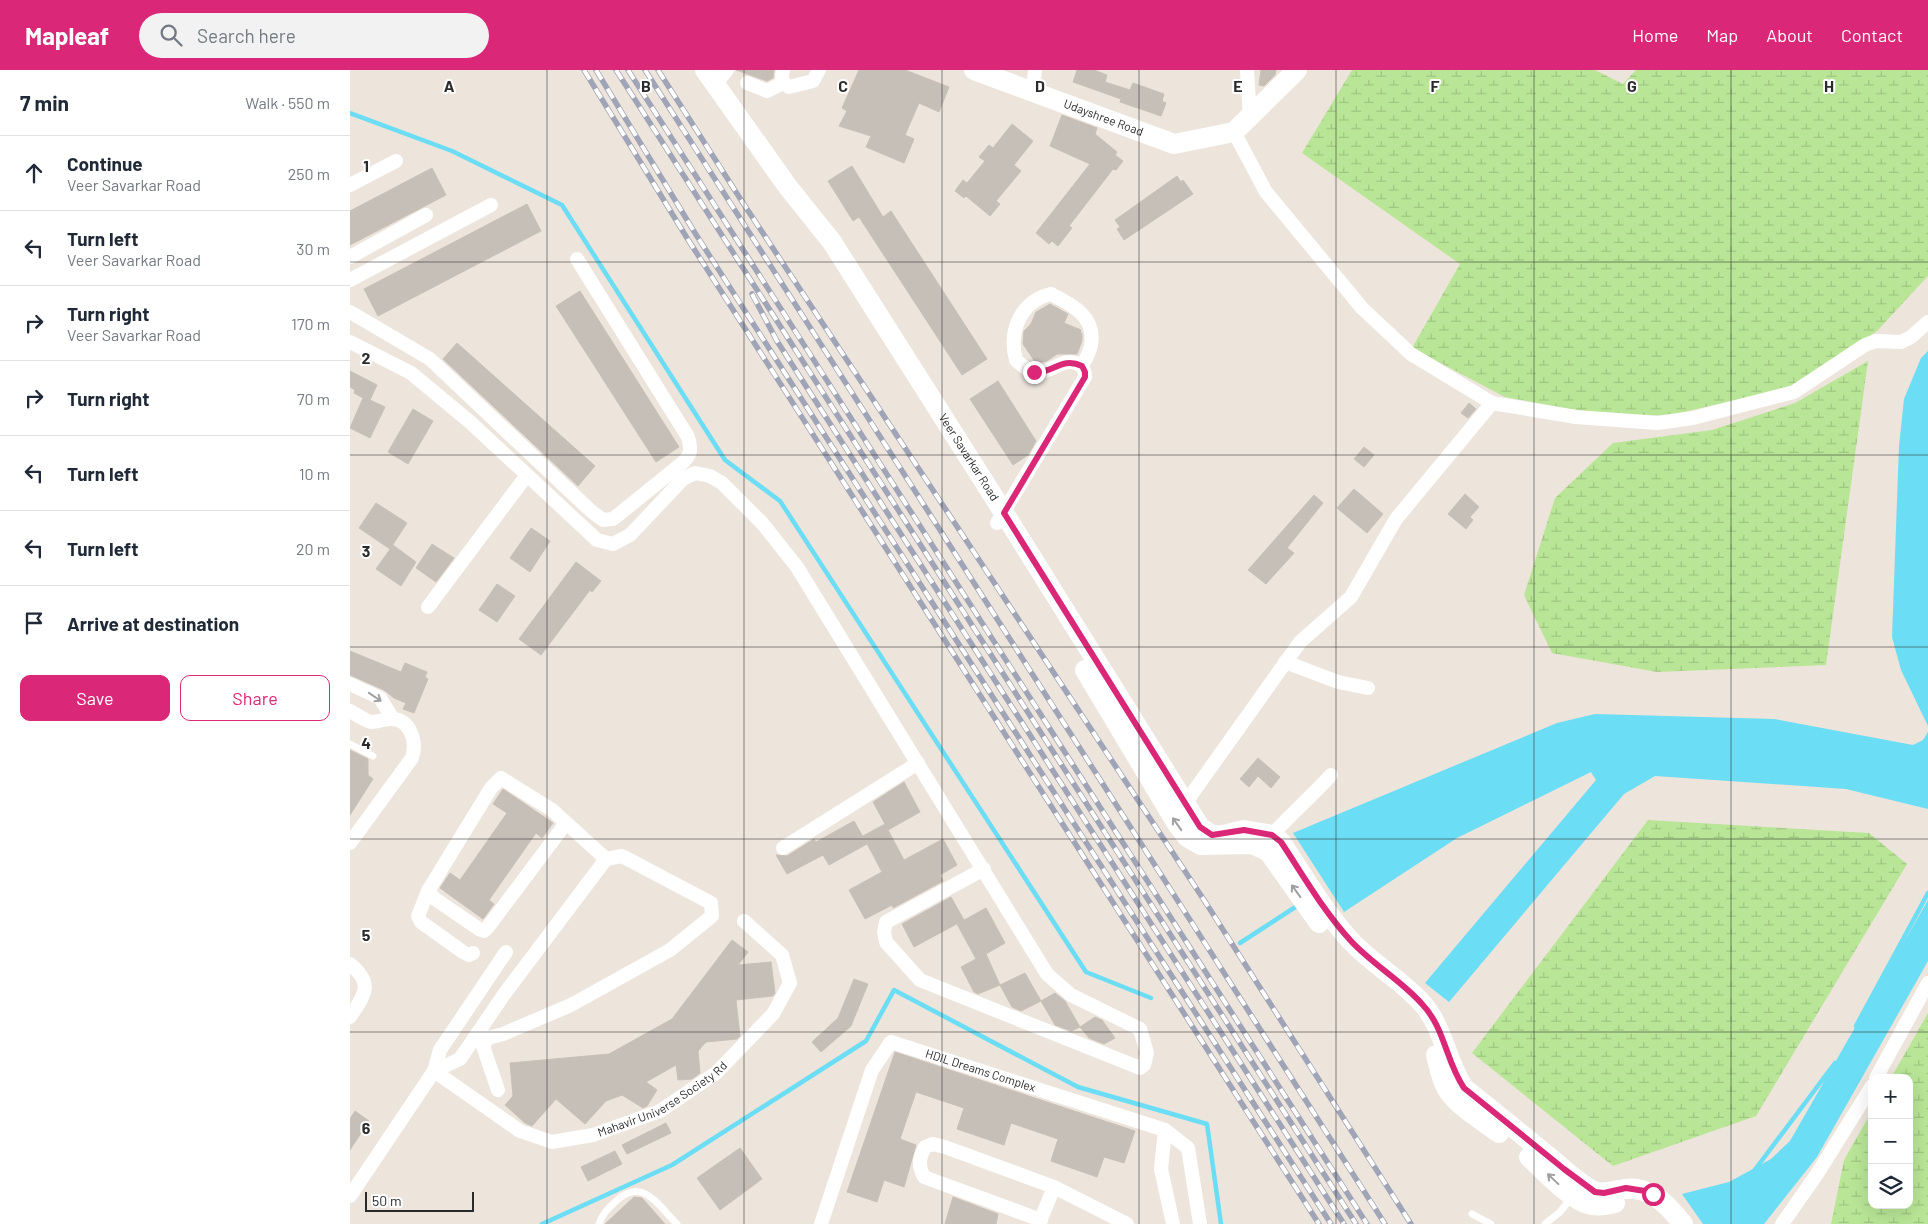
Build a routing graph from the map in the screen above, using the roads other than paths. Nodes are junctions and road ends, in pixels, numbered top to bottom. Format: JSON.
{"nodes":[{"id":1,"x":819,"y":70,"type":"edge"},
{"id":2,"x":974,"y":70,"type":"edge"},
{"id":3,"x":1035,"y":70,"type":"edge"},
{"id":4,"x":1247,"y":70,"type":"edge"},
{"id":5,"x":1297,"y":70,"type":"edge"},
{"id":6,"x":716,"y":75,"type":"edge"},
{"id":7,"x":783,"y":76,"type":"edge"},
{"id":8,"x":747,"y":83,"type":"dead end"},
{"id":9,"x":1030,"y":91,"type":"junction"},
{"id":10,"x":1250,"y":118,"type":"junction"},
{"id":11,"x":1234,"y":132,"type":"junction"},
{"id":12,"x":396,"y":161,"type":"dead end"},
{"id":13,"x":350,"y":185,"type":"edge"},
{"id":14,"x":491,"y":205,"type":"dead end"},
{"id":15,"x":426,"y":215,"type":"dead end"},
{"id":16,"x":350,"y":257,"type":"edge"},
{"id":17,"x":577,"y":258,"type":"dead end"},
{"id":18,"x":350,"y":280,"type":"edge"},
{"id":19,"x":350,"y":312,"type":"edge"},
{"id":20,"x":1928,"y":322,"type":"edge"},
{"id":21,"x":350,"y":342,"type":"edge"},
{"id":22,"x":1082,"y":366,"type":"junction"},
{"id":23,"x":1492,"y":403,"type":"junction"},
{"id":24,"x":527,"y":475,"type":"junction"},
{"id":25,"x":1001,"y":518,"type":"junction"},
{"id":26,"x":428,"y":607,"type":"dead end"},
{"id":27,"x":1286,"y":662,"type":"junction"},
{"id":28,"x":354,"y":686,"type":"edge"},
{"id":29,"x":1368,"y":688,"type":"dead end"},
{"id":30,"x":350,"y":704,"type":"edge"},
{"id":31,"x":350,"y":711,"type":"edge"},
{"id":32,"x":392,"y":719,"type":"junction"},
{"id":33,"x":350,"y":744,"type":"edge"},
{"id":34,"x":373,"y":756,"type":"dead end"},
{"id":35,"x":918,"y":763,"type":"junction"},
{"id":36,"x":1331,"y":775,"type":"dead end"},
{"id":37,"x":1184,"y":805,"type":"junction"},
{"id":38,"x":566,"y":823,"type":"junction"},
{"id":39,"x":350,"y":843,"type":"edge"},
{"id":40,"x":1274,"y":843,"type":"junction"},
{"id":41,"x":783,"y":848,"type":"dead end"},
{"id":42,"x":606,"y":859,"type":"junction"},
{"id":43,"x":984,"y":869,"type":"junction"},
{"id":44,"x":428,"y":891,"type":"junction"},
{"id":45,"x":744,"y":921,"type":"dead end"},
{"id":46,"x":506,"y":952,"type":"dead end"},
{"id":47,"x":473,"y":953,"type":"dead end"},
{"id":48,"x":350,"y":964,"type":"edge"},
{"id":49,"x":1928,"y":983,"type":"edge"},
{"id":50,"x":350,"y":1017,"type":"edge"},
{"id":51,"x":434,"y":1071,"type":"junction"},
{"id":52,"x":1878,"y":1074,"type":"edge"},
{"id":53,"x":498,"y":1090,"type":"dead end"},
{"id":54,"x":1868,"y":1092,"type":"edge"},
{"id":55,"x":1165,"y":1130,"type":"junction"},
{"id":56,"x":1054,"y":1187,"type":"junction"},
{"id":57,"x":1578,"y":1189,"type":"junction"},
{"id":58,"x":350,"y":1196,"type":"edge"},
{"id":59,"x":1472,"y":1214,"type":"dead end"},
{"id":60,"x":1666,"y":1214,"type":"edge"},
{"id":61,"x":1040,"y":1222,"type":"edge"},
{"id":62,"x":599,"y":1224,"type":"edge"},
{"id":63,"x":677,"y":1224,"type":"edge"},
{"id":64,"x":822,"y":1224,"type":"edge"},
{"id":65,"x":1127,"y":1224,"type":"edge"},
{"id":66,"x":1173,"y":1224,"type":"edge"},
{"id":67,"x":1200,"y":1224,"type":"edge"},
{"id":68,"x":1491,"y":1224,"type":"edge"},
{"id":69,"x":1545,"y":1224,"type":"edge"},
{"id":70,"x":1683,"y":1224,"type":"edge"},
{"id":71,"x":1782,"y":1224,"type":"edge"}],
"edges":[{"from":1,"to":7,"type":"street"},
{"from":2,"to":9,"type":"street","name":"Udayshree Road"},
{"from":3,"to":9,"type":"street"},
{"from":4,"to":10,"type":"street"},
{"from":5,"to":10,"type":"street"},
{"from":6,"to":25,"type":"street","name":"Veer Savarkar Road"},
{"from":7,"to":8,"type":"street"},
{"from":9,"to":11,"type":"street","name":"Udayshree Road"},
{"from":10,"to":11,"type":"street"},
{"from":11,"to":23,"type":"street"},
{"from":12,"to":13,"type":"street"},
{"from":14,"to":18,"type":"street"},
{"from":15,"to":16,"type":"street"},
{"from":17,"to":19,"type":"street"},
{"from":20,"to":23,"type":"street"},
{"from":21,"to":24,"type":"street"},
{"from":22,"to":22,"type":"street"},
{"from":22,"to":25,"type":"street"},
{"from":23,"to":27,"type":"street"},
{"from":24,"to":26,"type":"street"},
{"from":24,"to":35,"type":"street"},
{"from":25,"to":37,"type":"street","name":"Veer Savarkar Road"},
{"from":40,"to":25,"type":"street","name":"Veer Savarkar Road","one_way":true},
{"from":27,"to":29,"type":"street"},
{"from":27,"to":37,"type":"street"},
{"from":28,"to":30,"type":"street"},
{"from":28,"to":32,"type":"street","one_way":true},
{"from":31,"to":32,"type":"street"},
{"from":32,"to":39,"type":"street"},
{"from":33,"to":34,"type":"lane"},
{"from":35,"to":41,"type":"street"},
{"from":35,"to":43,"type":"street"},
{"from":36,"to":40,"type":"street"},
{"from":37,"to":40,"type":"street","name":"Veer Savarkar Road"},
{"from":38,"to":42,"type":"street"},
{"from":38,"to":44,"type":"street"},
{"from":38,"to":44,"type":"street"},
{"from":40,"to":57,"type":"street"},
{"from":42,"to":51,"type":"street"},
{"from":42,"to":53,"type":"street"},
{"from":43,"to":43,"type":"street"},
{"from":44,"to":47,"type":"street"},
{"from":45,"to":51,"type":"street","name":"Mahavir Universe Society Rd"},
{"from":46,"to":51,"type":"street"},
{"from":48,"to":50,"type":"street"},
{"from":49,"to":52,"type":"street"},
{"from":51,"to":58,"type":"street"},
{"from":54,"to":71,"type":"street"},
{"from":55,"to":64,"type":"street","name":"HDIL Dreams Complex"},
{"from":55,"to":66,"type":"street"},
{"from":55,"to":67,"type":"street"},
{"from":56,"to":61,"type":"street"},
{"from":56,"to":61,"type":"street"},
{"from":56,"to":65,"type":"street"},
{"from":57,"to":60,"type":"street"},
{"from":57,"to":69,"type":"lane"},
{"from":59,"to":68,"type":"lane"},
{"from":60,"to":70,"type":"street"},
{"from":62,"to":63,"type":"lane"}]}
